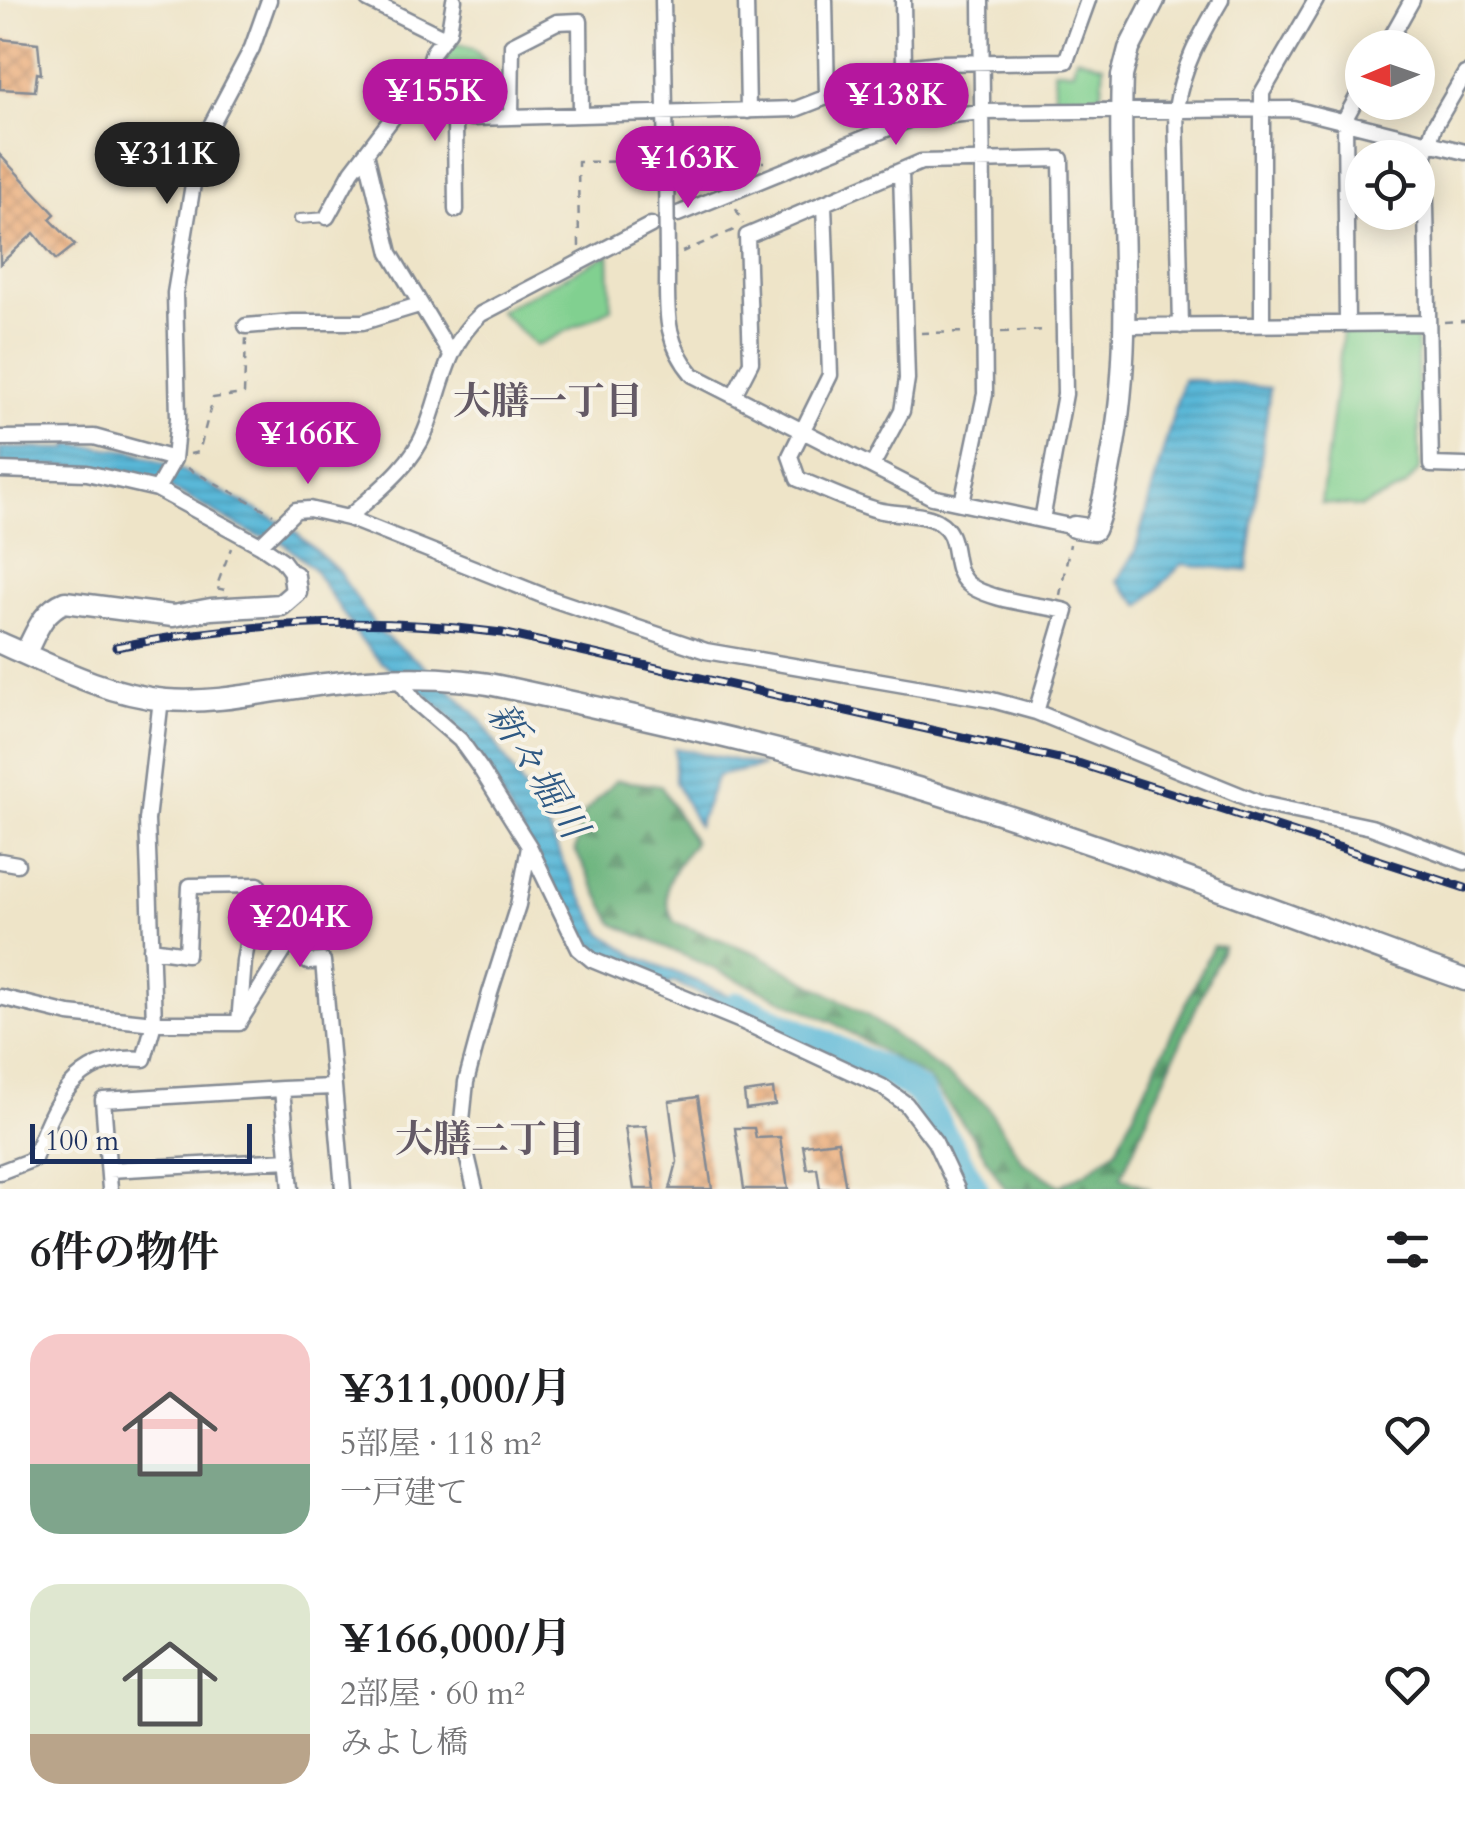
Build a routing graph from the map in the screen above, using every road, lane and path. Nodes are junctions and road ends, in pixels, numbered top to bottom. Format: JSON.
{"nodes":[{"id":1,"x":270,"y":0,"type":"edge"},
{"id":2,"x":368,"y":0,"type":"edge"},
{"id":3,"x":454,"y":0,"type":"edge"},
{"id":4,"x":663,"y":0,"type":"edge"},
{"id":5,"x":746,"y":0,"type":"edge"},
{"id":6,"x":825,"y":0,"type":"edge"},
{"id":7,"x":903,"y":0,"type":"edge"},
{"id":8,"x":981,"y":0,"type":"edge"},
{"id":9,"x":1088,"y":0,"type":"edge"},
{"id":10,"x":1154,"y":0,"type":"edge"},
{"id":11,"x":1220,"y":0,"type":"edge"},
{"id":12,"x":1316,"y":0,"type":"edge"},
{"id":13,"x":1412,"y":0,"type":"edge"},
{"id":14,"x":1396,"y":30,"type":"edge"},
{"id":15,"x":444,"y":37,"type":"junction"},
{"id":16,"x":982,"y":63,"type":"junction"},
{"id":17,"x":904,"y":67,"type":"junction"},
{"id":18,"x":426,"y":74,"type":"junction"},
{"id":19,"x":1465,"y":74,"type":"edge"},
{"id":20,"x":827,"y":96,"type":"junction"},
{"id":21,"x":1259,"y":108,"type":"junction"},
{"id":22,"x":1176,"y":109,"type":"junction"},
{"id":23,"x":748,"y":111,"type":"junction"},
{"id":24,"x":1120,"y":111,"type":"junction"},
{"id":25,"x":666,"y":112,"type":"junction"},
{"id":26,"x":983,"y":112,"type":"junction"},
{"id":27,"x":581,"y":114,"type":"junction"},
{"id":28,"x":512,"y":117,"type":"junction"},
{"id":29,"x":472,"y":118,"type":"dead end"},
{"id":30,"x":1345,"y":119,"type":"edge"},
{"id":31,"x":1345,"y":120,"type":"edge"},
{"id":32,"x":1348,"y":120,"type":"edge"},
{"id":33,"x":1418,"y":140,"type":"edge"},
{"id":34,"x":1431,"y":140,"type":"edge"},
{"id":35,"x":1435,"y":144,"type":"edge"},
{"id":36,"x":1465,"y":152,"type":"edge"},
{"id":37,"x":366,"y":153,"type":"junction"},
{"id":38,"x":983,"y":161,"type":"junction"},
{"id":39,"x":766,"y":162,"type":"dead end"},
{"id":40,"x":666,"y":163,"type":"junction"},
{"id":41,"x":901,"y":171,"type":"junction"},
{"id":42,"x":730,"y":194,"type":"junction"},
{"id":43,"x":824,"y":204,"type":"junction"},
{"id":44,"x":456,"y":210,"type":"dead end"},
{"id":45,"x":678,"y":214,"type":"dead end"},
{"id":46,"x":327,"y":217,"type":"joint"},
{"id":47,"x":299,"y":219,"type":"dead end"},
{"id":48,"x":651,"y":226,"type":"dead end"},
{"id":49,"x":1426,"y":230,"type":"edge"},
{"id":50,"x":579,"y":253,"type":"dead end"},
{"id":51,"x":672,"y":256,"type":"junction"},
{"id":52,"x":419,"y":305,"type":"junction"},
{"id":53,"x":1465,"y":322,"type":"edge"},
{"id":54,"x":1347,"y":323,"type":"junction"},
{"id":55,"x":1428,"y":323,"type":"junction"},
{"id":56,"x":1262,"y":324,"type":"junction"},
{"id":57,"x":246,"y":326,"type":"joint"},
{"id":58,"x":1125,"y":326,"type":"junction"},
{"id":59,"x":1181,"y":326,"type":"junction"},
{"id":60,"x":1064,"y":330,"type":"junction"},
{"id":61,"x":985,"y":332,"type":"junction"},
{"id":62,"x":906,"y":333,"type":"junction"},
{"id":63,"x":450,"y":353,"type":"junction"},
{"id":64,"x":734,"y":396,"type":"junction"},
{"id":65,"x":803,"y":432,"type":"junction"},
{"id":66,"x":0,"y":438,"type":"edge"},
{"id":67,"x":174,"y":459,"type":"junction"},
{"id":68,"x":872,"y":466,"type":"junction"},
{"id":69,"x":1465,"y":466,"type":"edge"},
{"id":70,"x":0,"y":470,"type":"edge"},
{"id":71,"x":157,"y":489,"type":"junction"},
{"id":72,"x":962,"y":503,"type":"junction"},
{"id":73,"x":348,"y":518,"type":"junction"},
{"id":74,"x":1042,"y":520,"type":"junction"},
{"id":75,"x":286,"y":522,"type":"junction"},
{"id":76,"x":1073,"y":531,"type":"junction"},
{"id":77,"x":240,"y":534,"type":"junction"},
{"id":78,"x":264,"y":542,"type":"junction"},
{"id":79,"x":294,"y":576,"type":"joint"},
{"id":80,"x":230,"y":590,"type":"dead end"},
{"id":81,"x":1058,"y":602,"type":"dead end"},
{"id":82,"x":0,"y":643,"type":"edge"},
{"id":83,"x":25,"y":654,"type":"junction"},
{"id":84,"x":399,"y":680,"type":"junction"},
{"id":85,"x":160,"y":700,"type":"junction"},
{"id":86,"x":1036,"y":712,"type":"junction"},
{"id":87,"x":529,"y":846,"type":"junction"},
{"id":88,"x":0,"y":861,"type":"edge"},
{"id":89,"x":1465,"y":862,"type":"edge"},
{"id":90,"x":16,"y":864,"type":"dead end"},
{"id":91,"x":357,"y":913,"type":"dead end"},
{"id":92,"x":151,"y":949,"type":"junction"},
{"id":93,"x":308,"y":962,"type":"dead end"},
{"id":94,"x":1465,"y":980,"type":"edge"},
{"id":95,"x":0,"y":997,"type":"edge"},
{"id":96,"x":154,"y":1023,"type":"junction"},
{"id":97,"x":238,"y":1023,"type":"junction"},
{"id":98,"x":332,"y":1087,"type":"junction"},
{"id":99,"x":282,"y":1089,"type":"junction"},
{"id":100,"x":289,"y":1160,"type":"junction"},
{"id":101,"x":108,"y":1170,"type":"junction"},
{"id":102,"x":0,"y":1172,"type":"edge"},
{"id":103,"x":110,"y":1189,"type":"edge"},
{"id":104,"x":291,"y":1189,"type":"edge"},
{"id":105,"x":342,"y":1189,"type":"edge"},
{"id":106,"x":475,"y":1189,"type":"edge"},
{"id":107,"x":957,"y":1189,"type":"edge"}],
"edges":[{"from":1,"to":67,"type":"street"},
{"from":2,"to":15,"type":"street"},
{"from":3,"to":15,"type":"street"},
{"from":4,"to":25,"type":"street"},
{"from":5,"to":23,"type":"street"},
{"from":6,"to":20,"type":"street"},
{"from":7,"to":17,"type":"street"},
{"from":8,"to":16,"type":"street"},
{"from":9,"to":16,"type":"street"},
{"from":10,"to":24,"type":"street"},
{"from":11,"to":22,"type":"street"},
{"from":12,"to":21,"type":"street"},
{"from":13,"to":14,"type":"street"},
{"from":15,"to":18,"type":"street"},
{"from":16,"to":17,"type":"street"},
{"from":16,"to":26,"type":"street"},
{"from":17,"to":20,"type":"street"},
{"from":18,"to":37,"type":"street"},
{"from":18,"to":44,"type":"street"},
{"from":19,"to":34,"type":"street"},
{"from":20,"to":23,"type":"street"},
{"from":21,"to":22,"type":"street"},
{"from":21,"to":30,"type":"street"},
{"from":21,"to":56,"type":"street"},
{"from":22,"to":24,"type":"street"},
{"from":22,"to":59,"type":"street"},
{"from":23,"to":25,"type":"street"},
{"from":24,"to":26,"type":"street"},
{"from":24,"to":58,"type":"street"},
{"from":25,"to":27,"type":"street"},
{"from":25,"to":40,"type":"street"},
{"from":26,"to":38,"type":"street"},
{"from":26,"to":42,"type":"street"},
{"from":27,"to":28,"type":"street"},
{"from":27,"to":28,"type":"street"},
{"from":28,"to":29,"type":"street"},
{"from":31,"to":54,"type":"street"},
{"from":32,"to":33,"type":"street"},
{"from":35,"to":36,"type":"street"},
{"from":37,"to":46,"type":"street"},
{"from":37,"to":52,"type":"street"},
{"from":38,"to":41,"type":"street"},
{"from":38,"to":60,"type":"street"},
{"from":38,"to":61,"type":"street"},
{"from":39,"to":40,"type":"path"},
{"from":40,"to":50,"type":"path"},
{"from":40,"to":51,"type":"street","bridge":true},
{"from":41,"to":43,"type":"street"},
{"from":41,"to":62,"type":"street"},
{"from":42,"to":45,"type":"street"},
{"from":42,"to":51,"type":"path"},
{"from":43,"to":64,"type":"street"},
{"from":43,"to":65,"type":"street"},
{"from":46,"to":47,"type":"lane"},
{"from":48,"to":63,"type":"street"},
{"from":49,"to":55,"type":"street"},
{"from":51,"to":64,"type":"street"},
{"from":52,"to":57,"type":"street"},
{"from":52,"to":63,"type":"street"},
{"from":53,"to":55,"type":"path"},
{"from":54,"to":55,"type":"street"},
{"from":54,"to":56,"type":"street"},
{"from":55,"to":69,"type":"street"},
{"from":56,"to":59,"type":"street"},
{"from":57,"to":67,"type":"path"},
{"from":58,"to":59,"type":"street"},
{"from":58,"to":76,"type":"street"},
{"from":60,"to":61,"type":"path"},
{"from":60,"to":74,"type":"street"},
{"from":61,"to":62,"type":"path"},
{"from":61,"to":72,"type":"street"},
{"from":62,"to":68,"type":"street"},
{"from":63,"to":73,"type":"street"},
{"from":64,"to":65,"type":"street"},
{"from":65,"to":68,"type":"street"},
{"from":65,"to":86,"type":"street"},
{"from":66,"to":67,"type":"street"},
{"from":67,"to":71,"type":"street"},
{"from":67,"to":75,"type":"path"},
{"from":68,"to":72,"type":"street"},
{"from":70,"to":71,"type":"street"},
{"from":71,"to":77,"type":"street"},
{"from":72,"to":74,"type":"street"},
{"from":73,"to":75,"type":"street"},
{"from":73,"to":86,"type":"street"},
{"from":74,"to":76,"type":"street"},
{"from":75,"to":78,"type":"street"},
{"from":76,"to":81,"type":"path"},
{"from":77,"to":78,"type":"street"},
{"from":77,"to":80,"type":"path"},
{"from":78,"to":79,"type":"street"},
{"from":79,"to":83,"type":"street"},
{"from":82,"to":83,"type":"street"},
{"from":83,"to":85,"type":"street"},
{"from":84,"to":85,"type":"street"},
{"from":84,"to":87,"type":"street"},
{"from":84,"to":94,"type":"street"},
{"from":85,"to":92,"type":"street"},
{"from":86,"to":89,"type":"street"},
{"from":87,"to":106,"type":"street"},
{"from":87,"to":107,"type":"street"},
{"from":88,"to":90,"type":"street"},
{"from":91,"to":97,"type":"street"},
{"from":92,"to":96,"type":"street"},
{"from":92,"to":97,"type":"street"},
{"from":93,"to":98,"type":"street"},
{"from":95,"to":96,"type":"street"},
{"from":96,"to":97,"type":"street"},
{"from":96,"to":102,"type":"street"},
{"from":98,"to":99,"type":"street"},
{"from":98,"to":105,"type":"street"},
{"from":99,"to":100,"type":"street"},
{"from":99,"to":101,"type":"street"},
{"from":100,"to":101,"type":"street"},
{"from":100,"to":104,"type":"street"},
{"from":101,"to":103,"type":"street"}]}
